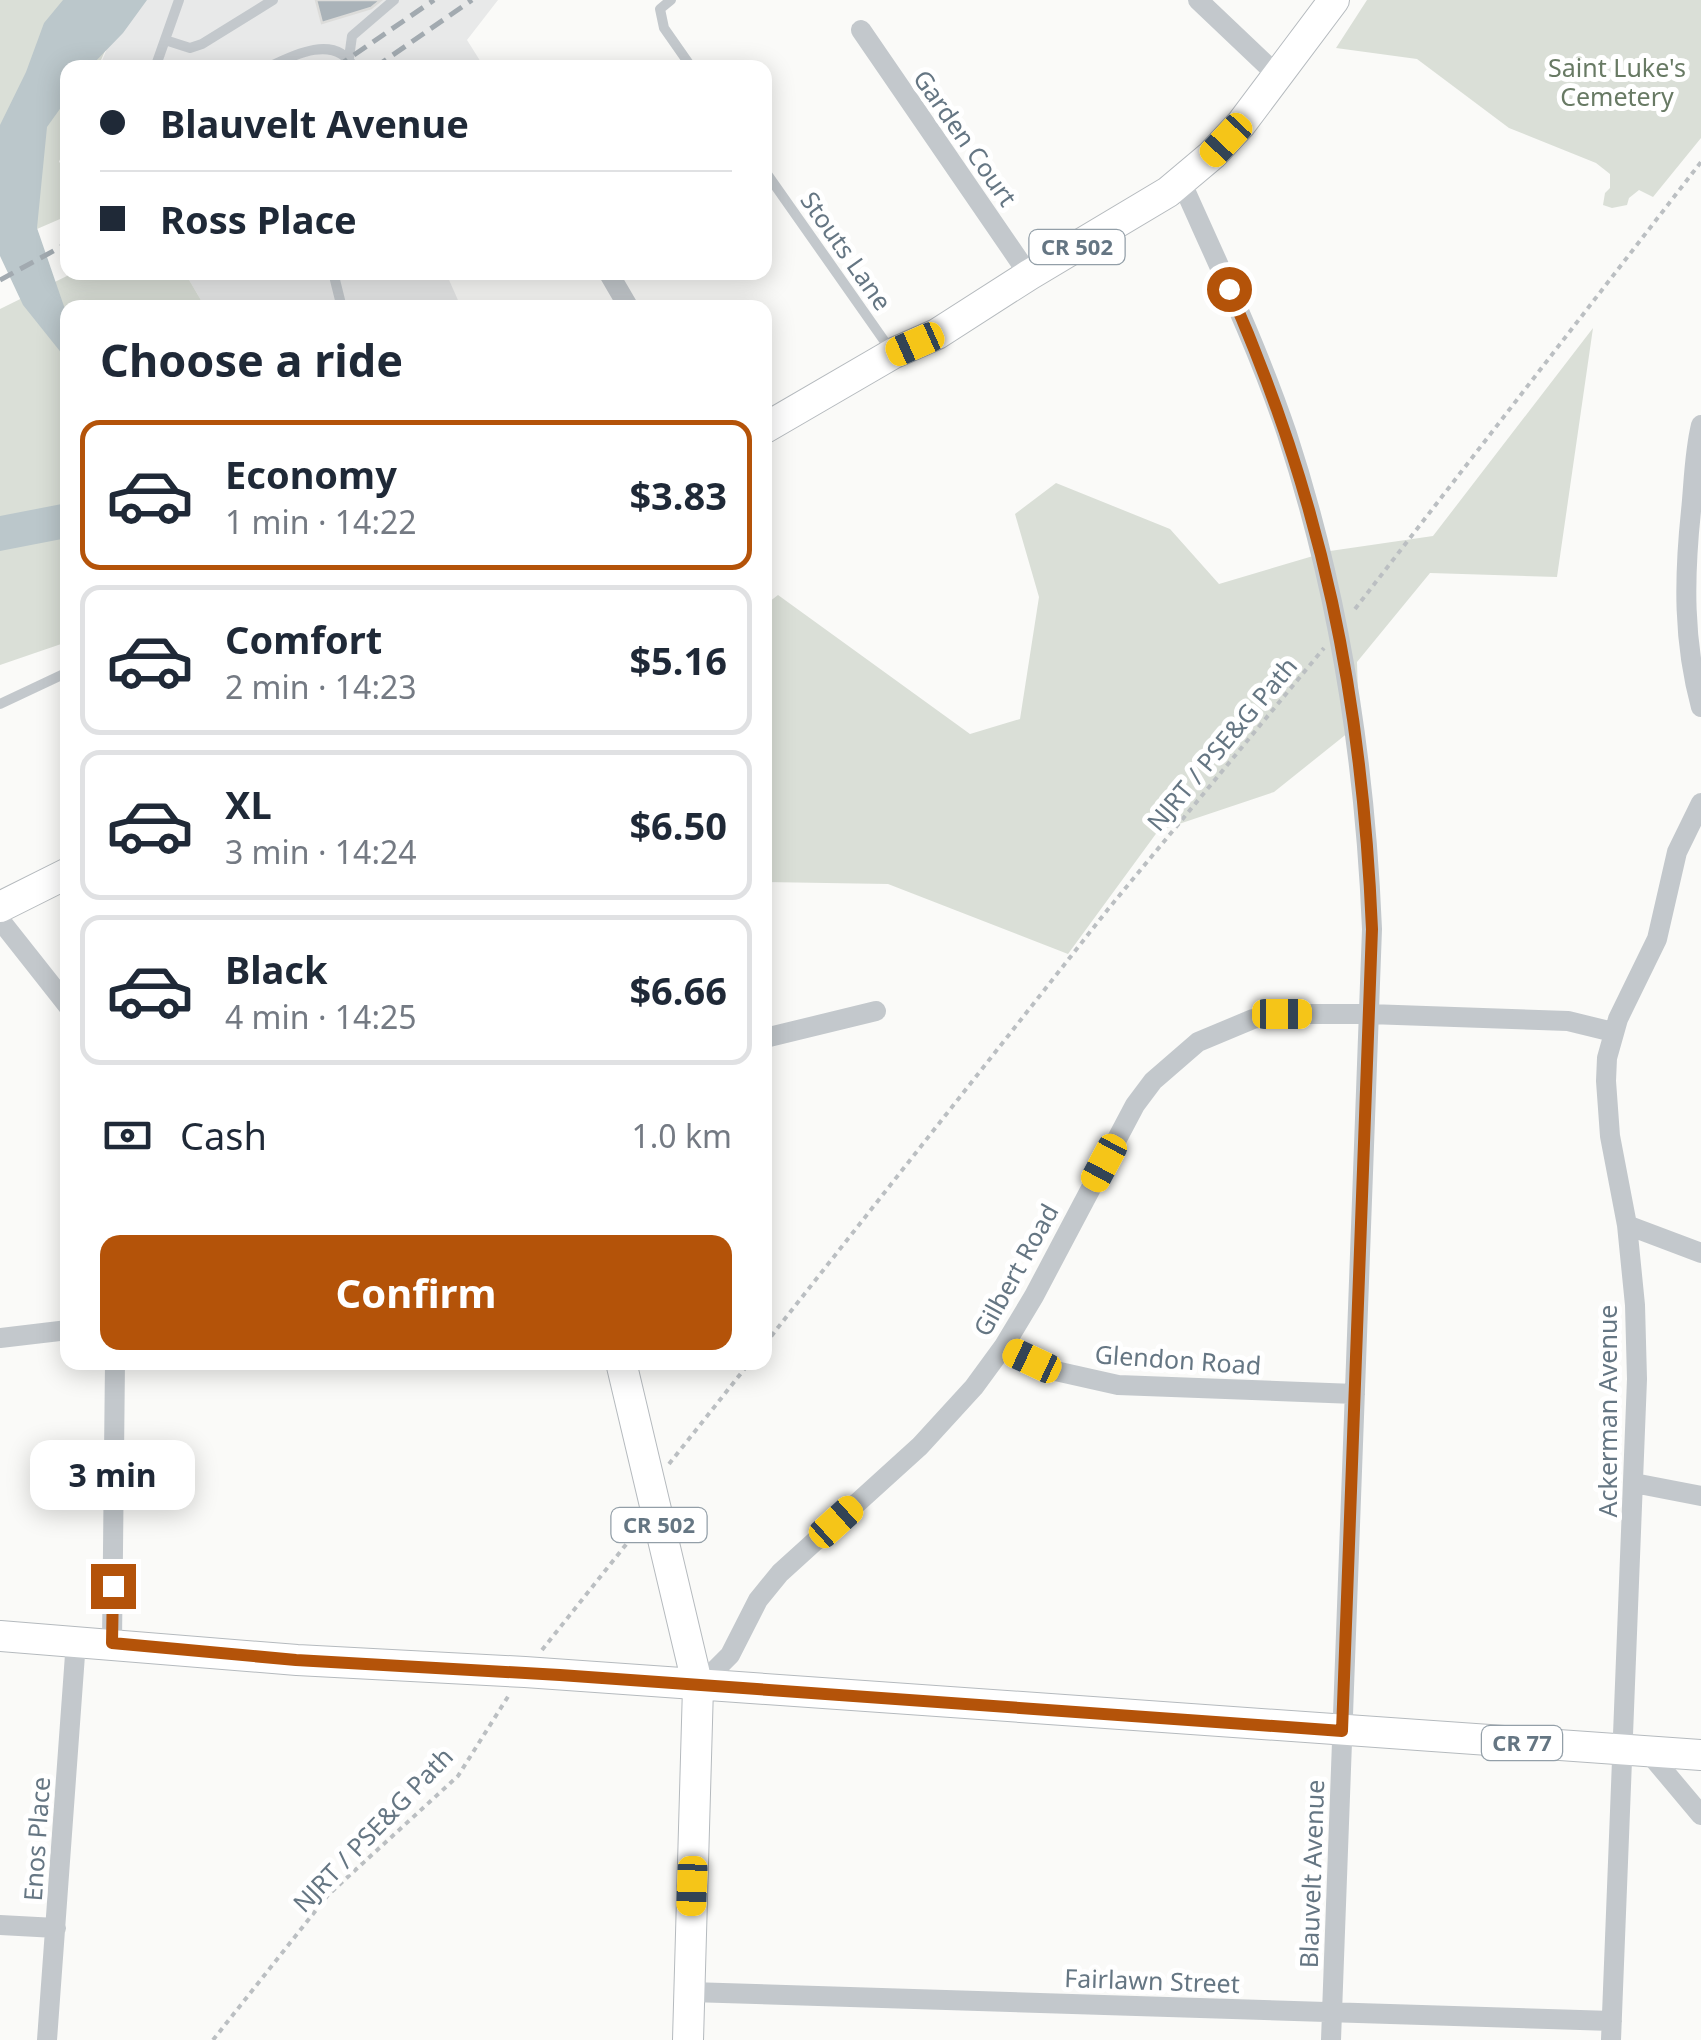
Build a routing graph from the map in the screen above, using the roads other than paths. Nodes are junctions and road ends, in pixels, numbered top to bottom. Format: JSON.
{"nodes":[{"id":1,"x":178,"y":0,"type":"edge"},
{"id":2,"x":274,"y":0,"type":"edge"},
{"id":3,"x":394,"y":0,"type":"edge"},
{"id":4,"x":670,"y":0,"type":"edge"},
{"id":5,"x":1198,"y":0,"type":"edge"},
{"id":6,"x":1334,"y":0,"type":"edge"},
{"id":7,"x":860,"y":30,"type":"dead end"},
{"id":8,"x":165,"y":40,"type":"junction"},
{"id":9,"x":159,"y":60,"type":"edge"},
{"id":10,"x":282,"y":60,"type":"edge"},
{"id":11,"x":346,"y":60,"type":"edge"},
{"id":12,"x":351,"y":60,"type":"edge"},
{"id":13,"x":686,"y":60,"type":"edge"},
{"id":14,"x":1278,"y":76,"type":"junction"},
{"id":15,"x":772,"y":181,"type":"edge"},
{"id":16,"x":1181,"y":181,"type":"junction"},
{"id":17,"x":1029,"y":275,"type":"junction"},
{"id":18,"x":894,"y":354,"type":"junction"},
{"id":19,"x":772,"y":424,"type":"edge"},
{"id":20,"x":1701,"y":425,"type":"edge"},
{"id":21,"x":60,"y":676,"type":"edge"},
{"id":22,"x":0,"y":704,"type":"edge"},
{"id":23,"x":1701,"y":707,"type":"edge"},
{"id":24,"x":1701,"y":803,"type":"edge"},
{"id":25,"x":60,"y":877,"type":"edge"},
{"id":26,"x":0,"y":907,"type":"edge"},
{"id":27,"x":0,"y":920,"type":"edge"},
{"id":28,"x":60,"y":996,"type":"edge"},
{"id":29,"x":876,"y":1012,"type":"dead end"},
{"id":30,"x":1369,"y":1014,"type":"junction"},
{"id":31,"x":1613,"y":1032,"type":"junction"},
{"id":32,"x":772,"y":1036,"type":"edge"},
{"id":33,"x":1627,"y":1225,"type":"junction"},
{"id":34,"x":1701,"y":1253,"type":"edge"},
{"id":35,"x":60,"y":1331,"type":"edge"},
{"id":36,"x":0,"y":1338,"type":"edge"},
{"id":37,"x":1004,"y":1346,"type":"junction"},
{"id":38,"x":115,"y":1370,"type":"edge"},
{"id":39,"x":622,"y":1370,"type":"edge"},
{"id":40,"x":1355,"y":1394,"type":"junction"},
{"id":41,"x":1634,"y":1483,"type":"junction"},
{"id":42,"x":1701,"y":1496,"type":"edge"},
{"id":43,"x":0,"y":1636,"type":"edge"},
{"id":44,"x":76,"y":1640,"type":"junction"},
{"id":45,"x":112,"y":1643,"type":"junction"},
{"id":46,"x":698,"y":1687,"type":"junction"},
{"id":47,"x":1342,"y":1731,"type":"junction"},
{"id":48,"x":1636,"y":1751,"type":"junction"},
{"id":49,"x":1701,"y":1755,"type":"edge"},
{"id":50,"x":1701,"y":1814,"type":"edge"},
{"id":51,"x":0,"y":1925,"type":"edge"},
{"id":52,"x":56,"y":1928,"type":"junction"},
{"id":53,"x":690,"y":1992,"type":"junction"},
{"id":54,"x":1332,"y":2012,"type":"junction"},
{"id":55,"x":1612,"y":2030,"type":"edge"},
{"id":56,"x":47,"y":2040,"type":"edge"},
{"id":57,"x":688,"y":2040,"type":"edge"},
{"id":58,"x":1331,"y":2040,"type":"edge"}],
"edges":[{"from":1,"to":8,"type":"lane"},
{"from":2,"to":8,"type":"lane"},
{"from":3,"to":12,"type":"lane"},
{"from":4,"to":13,"type":"lane"},
{"from":5,"to":14,"type":"street"},
{"from":6,"to":14,"type":"main road","number":"CR 502"},
{"from":7,"to":17,"type":"street","name":"Garden Court"},
{"from":8,"to":9,"type":"lane"},
{"from":10,"to":11,"type":"lane"},
{"from":14,"to":16,"type":"main road","number":"CR 502"},
{"from":15,"to":18,"type":"lane","name":"Stouts Lane"},
{"from":16,"to":17,"type":"main road","number":"CR 502"},
{"from":16,"to":30,"type":"street","name":"Blauvelt Avenue"},
{"from":17,"to":18,"type":"main road","number":"CR 502"},
{"from":18,"to":19,"type":"main road","number":"CR 502"},
{"from":20,"to":23,"type":"street"},
{"from":21,"to":22,"type":"lane"},
{"from":24,"to":31,"type":"street","name":"Ackerman Avenue"},
{"from":25,"to":26,"type":"main road"},
{"from":27,"to":28,"type":"street"},
{"from":29,"to":32,"type":"street"},
{"from":30,"to":31,"type":"street","name":"Gilbert Road"},
{"from":30,"to":37,"type":"street","name":"Gilbert Road"},
{"from":30,"to":40,"type":"street","name":"Blauvelt Avenue"},
{"from":31,"to":33,"type":"street","name":"Ackerman Avenue"},
{"from":33,"to":34,"type":"street"},
{"from":33,"to":41,"type":"street","name":"Ackerman Avenue"},
{"from":35,"to":36,"type":"street"},
{"from":37,"to":40,"type":"street","name":"Glendon Road"},
{"from":37,"to":46,"type":"street","name":"Gilbert Road"},
{"from":38,"to":45,"type":"street"},
{"from":39,"to":46,"type":"main road","number":"CR 502"},
{"from":40,"to":47,"type":"street","name":"Blauvelt Avenue"},
{"from":41,"to":42,"type":"street"},
{"from":41,"to":48,"type":"street","name":"Ackerman Avenue"},
{"from":43,"to":44,"type":"main road","number":"CR 77"},
{"from":44,"to":45,"type":"main road","number":"CR 77"},
{"from":44,"to":52,"type":"street","name":"Enos Place"},
{"from":45,"to":46,"type":"main road","number":"CR 77"},
{"from":46,"to":47,"type":"main road","number":"CR 77"},
{"from":46,"to":53,"type":"main road","number":"CR 502"},
{"from":47,"to":48,"type":"main road","number":"CR 77"},
{"from":47,"to":54,"type":"street","name":"Blauvelt Avenue"},
{"from":48,"to":49,"type":"main road","number":"CR 77"},
{"from":48,"to":50,"type":"street"},
{"from":48,"to":55,"type":"street","name":"Ackerman Avenue"},
{"from":51,"to":52,"type":"street"},
{"from":52,"to":56,"type":"street","name":"Enos Place"},
{"from":53,"to":54,"type":"street","name":"Fairlawn Street"},
{"from":53,"to":57,"type":"main road","number":"CR 502"},
{"from":54,"to":55,"type":"street","name":"Fairlawn Street"},
{"from":54,"to":58,"type":"street","name":"Blauvelt Avenue"}]}
